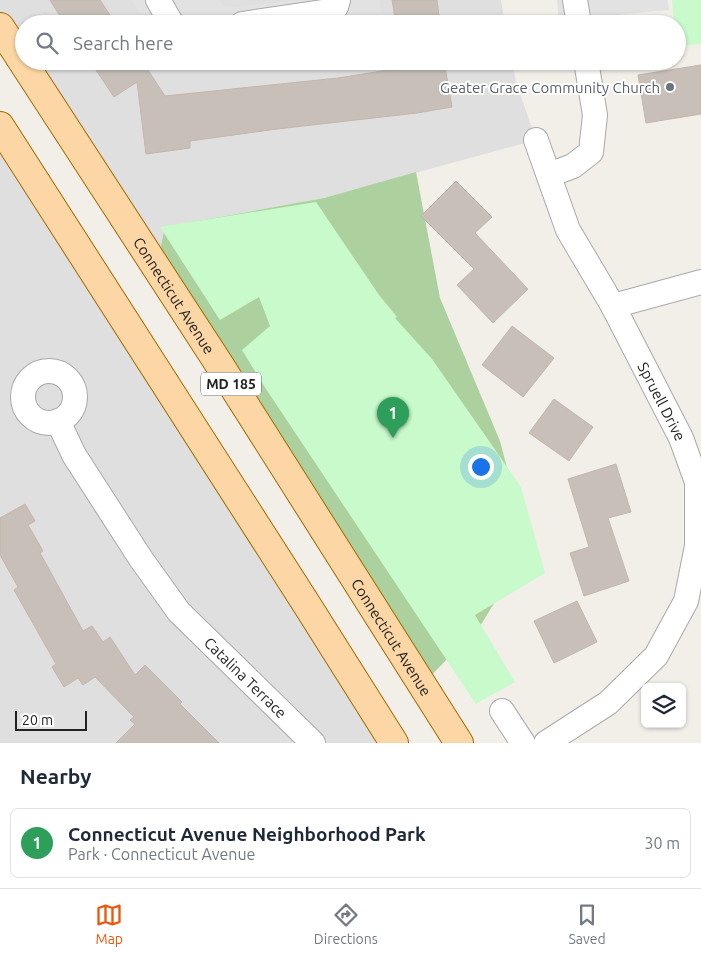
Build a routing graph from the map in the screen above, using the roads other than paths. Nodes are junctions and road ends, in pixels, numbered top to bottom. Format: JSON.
{"nodes":[{"id":1,"x":158,"y":0,"type":"edge"},
{"id":2,"x":338,"y":0,"type":"edge"},
{"id":3,"x":575,"y":0,"type":"edge"},
{"id":4,"x":167,"y":15,"type":"edge"},
{"id":5,"x":303,"y":15,"type":"edge"},
{"id":6,"x":578,"y":15,"type":"edge"},
{"id":7,"x":0,"y":27,"type":"edge"},
{"id":8,"x":15,"y":50,"type":"edge"},
{"id":9,"x":28,"y":70,"type":"edge"},
{"id":10,"x":587,"y":70,"type":"edge"},
{"id":11,"x":0,"y":126,"type":"edge"},
{"id":12,"x":536,"y":140,"type":"dead end"},
{"id":13,"x":549,"y":176,"type":"junction"},
{"id":14,"x":701,"y":282,"type":"edge"},
{"id":15,"x":613,"y":306,"type":"junction"},
{"id":16,"x":58,"y":421,"type":"dead end"},
{"id":17,"x":693,"y":604,"type":"edge"},
{"id":18,"x":502,"y":711,"type":"dead end"},
{"id":19,"x":313,"y":743,"type":"edge"},
{"id":20,"x":394,"y":743,"type":"edge"},
{"id":21,"x":459,"y":743,"type":"edge"},
{"id":22,"x":523,"y":743,"type":"edge"},
{"id":23,"x":546,"y":743,"type":"edge"}],
"edges":[{"from":1,"to":4,"type":"street"},
{"from":2,"to":5,"type":"street"},
{"from":3,"to":6,"type":"street"},
{"from":7,"to":8,"type":"main road","name":"Connecticut Avenue","number":"MD 185"},
{"from":9,"to":21,"type":"main road","name":"Connecticut Avenue","number":"MD 185"},
{"from":10,"to":13,"type":"street"},
{"from":11,"to":20,"type":"main road"},
{"from":12,"to":13,"type":"street","name":"Spruell Drive"},
{"from":13,"to":15,"type":"street","name":"Spruell Drive"},
{"from":14,"to":15,"type":"street"},
{"from":15,"to":17,"type":"street","name":"Spruell Drive"},
{"from":16,"to":19,"type":"street","name":"Catalina Terrace"},
{"from":17,"to":23,"type":"street","name":"Spruell Drive"},
{"from":18,"to":22,"type":"street"}]}
